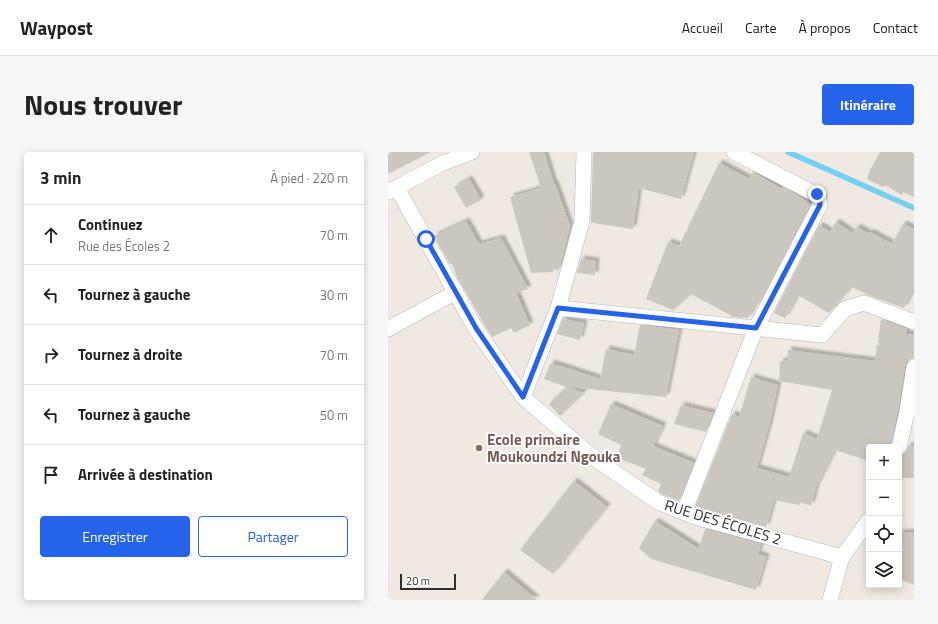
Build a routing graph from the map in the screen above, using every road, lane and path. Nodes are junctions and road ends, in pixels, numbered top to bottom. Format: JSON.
{"nodes":[{"id":1,"x":472,"y":152,"type":"edge"},
{"id":2,"x":584,"y":152,"type":"edge"},
{"id":3,"x":734,"y":152,"type":"edge"},
{"id":4,"x":392,"y":190,"type":"edge"},
{"id":5,"x":456,"y":292,"type":"junction"},
{"id":6,"x":558,"y":308,"type":"junction"},
{"id":7,"x":914,"y":322,"type":"edge"},
{"id":8,"x":756,"y":328,"type":"junction"},
{"id":9,"x":388,"y":329,"type":"edge"},
{"id":10,"x":914,"y":367,"type":"edge"},
{"id":11,"x":523,"y":397,"type":"junction"},
{"id":12,"x":910,"y":412,"type":"edge"},
{"id":13,"x":900,"y":444,"type":"edge"},
{"id":14,"x":684,"y":512,"type":"junction"},
{"id":15,"x":866,"y":524,"type":"edge"},
{"id":16,"x":842,"y":557,"type":"junction"},
{"id":17,"x":830,"y":600,"type":"edge"}],
"edges":[{"from":1,"to":4,"type":"street"},
{"from":2,"to":6,"type":"street"},
{"from":3,"to":8,"type":"street"},
{"from":4,"to":5,"type":"street","name":"RUE DES ÉCOLES 2"},
{"from":5,"to":9,"type":"street"},
{"from":5,"to":11,"type":"street","name":"RUE DES ÉCOLES 2"},
{"from":6,"to":8,"type":"street"},
{"from":6,"to":11,"type":"street"},
{"from":7,"to":8,"type":"street"},
{"from":8,"to":14,"type":"street"},
{"from":10,"to":12,"type":"street"},
{"from":11,"to":14,"type":"street","name":"RUE DES ÉCOLES 2"},
{"from":12,"to":13,"type":"street"},
{"from":14,"to":16,"type":"street","name":"RUE DES ÉCOLES 2"},
{"from":15,"to":16,"type":"street"},
{"from":16,"to":17,"type":"street"}]}
